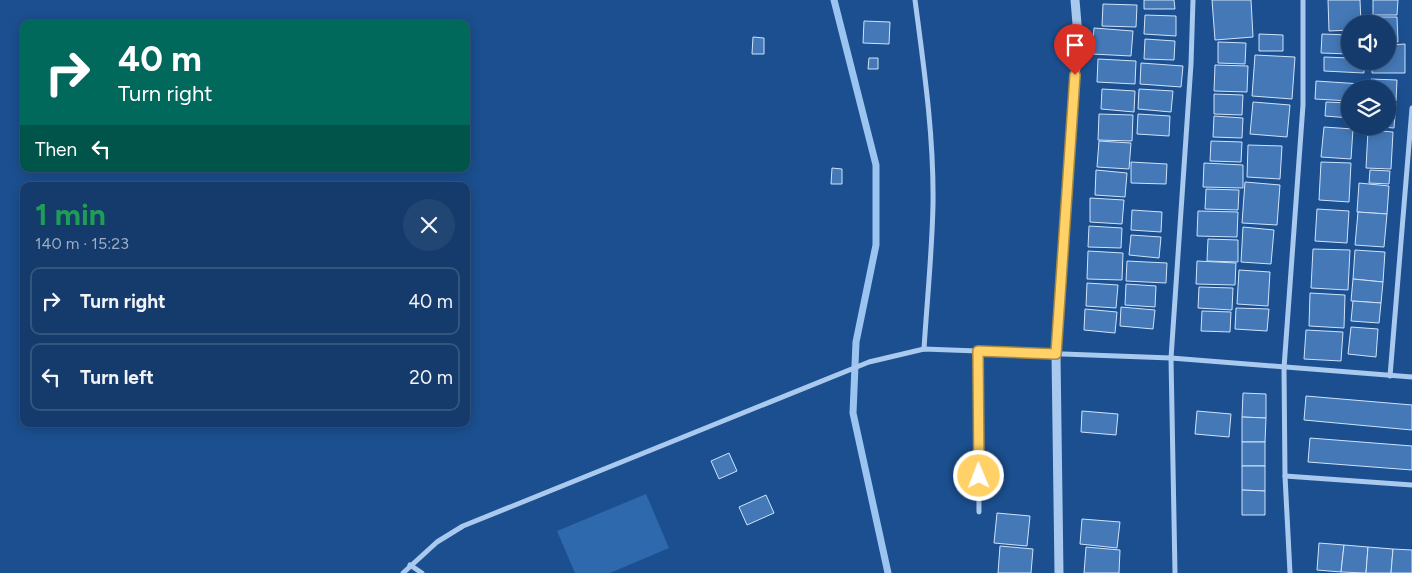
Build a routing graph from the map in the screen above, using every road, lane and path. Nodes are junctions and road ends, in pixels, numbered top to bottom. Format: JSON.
{"nodes":[{"id":1,"x":915,"y":0,"type":"edge"},
{"id":2,"x":1075,"y":0,"type":"edge"},
{"id":3,"x":1192,"y":0,"type":"edge"},
{"id":4,"x":1303,"y":0,"type":"edge"},
{"id":5,"x":1412,"y":108,"type":"edge"},
{"id":6,"x":924,"y":349,"type":"junction"},
{"id":7,"x":978,"y":351,"type":"junction"},
{"id":8,"x":1056,"y":354,"type":"junction"},
{"id":9,"x":1171,"y":358,"type":"junction"},
{"id":10,"x":1284,"y":368,"type":"junction"},
{"id":11,"x":1390,"y":376,"type":"junction"},
{"id":12,"x":1412,"y":377,"type":"edge"},
{"id":13,"x":1285,"y":476,"type":"junction"},
{"id":14,"x":1412,"y":485,"type":"edge"},
{"id":15,"x":979,"y":512,"type":"dead end"},
{"id":16,"x":410,"y":565,"type":"junction"},
{"id":17,"x":402,"y":573,"type":"edge"},
{"id":18,"x":422,"y":573,"type":"edge"},
{"id":19,"x":1059,"y":573,"type":"edge"},
{"id":20,"x":1175,"y":573,"type":"edge"},
{"id":21,"x":1290,"y":573,"type":"edge"}],
"edges":[{"from":1,"to":6,"type":"street"},
{"from":2,"to":8,"type":"street"},
{"from":3,"to":9,"type":"street"},
{"from":4,"to":10,"type":"street"},
{"from":5,"to":11,"type":"street"},
{"from":6,"to":7,"type":"street"},
{"from":6,"to":16,"type":"street"},
{"from":7,"to":8,"type":"street"},
{"from":7,"to":15,"type":"street"},
{"from":8,"to":9,"type":"street"},
{"from":8,"to":19,"type":"street"},
{"from":9,"to":10,"type":"street"},
{"from":9,"to":20,"type":"street"},
{"from":10,"to":11,"type":"street"},
{"from":10,"to":13,"type":"street"},
{"from":11,"to":12,"type":"street"},
{"from":13,"to":14,"type":"street"},
{"from":13,"to":21,"type":"street"},
{"from":16,"to":17,"type":"street"},
{"from":16,"to":18,"type":"street"}]}
